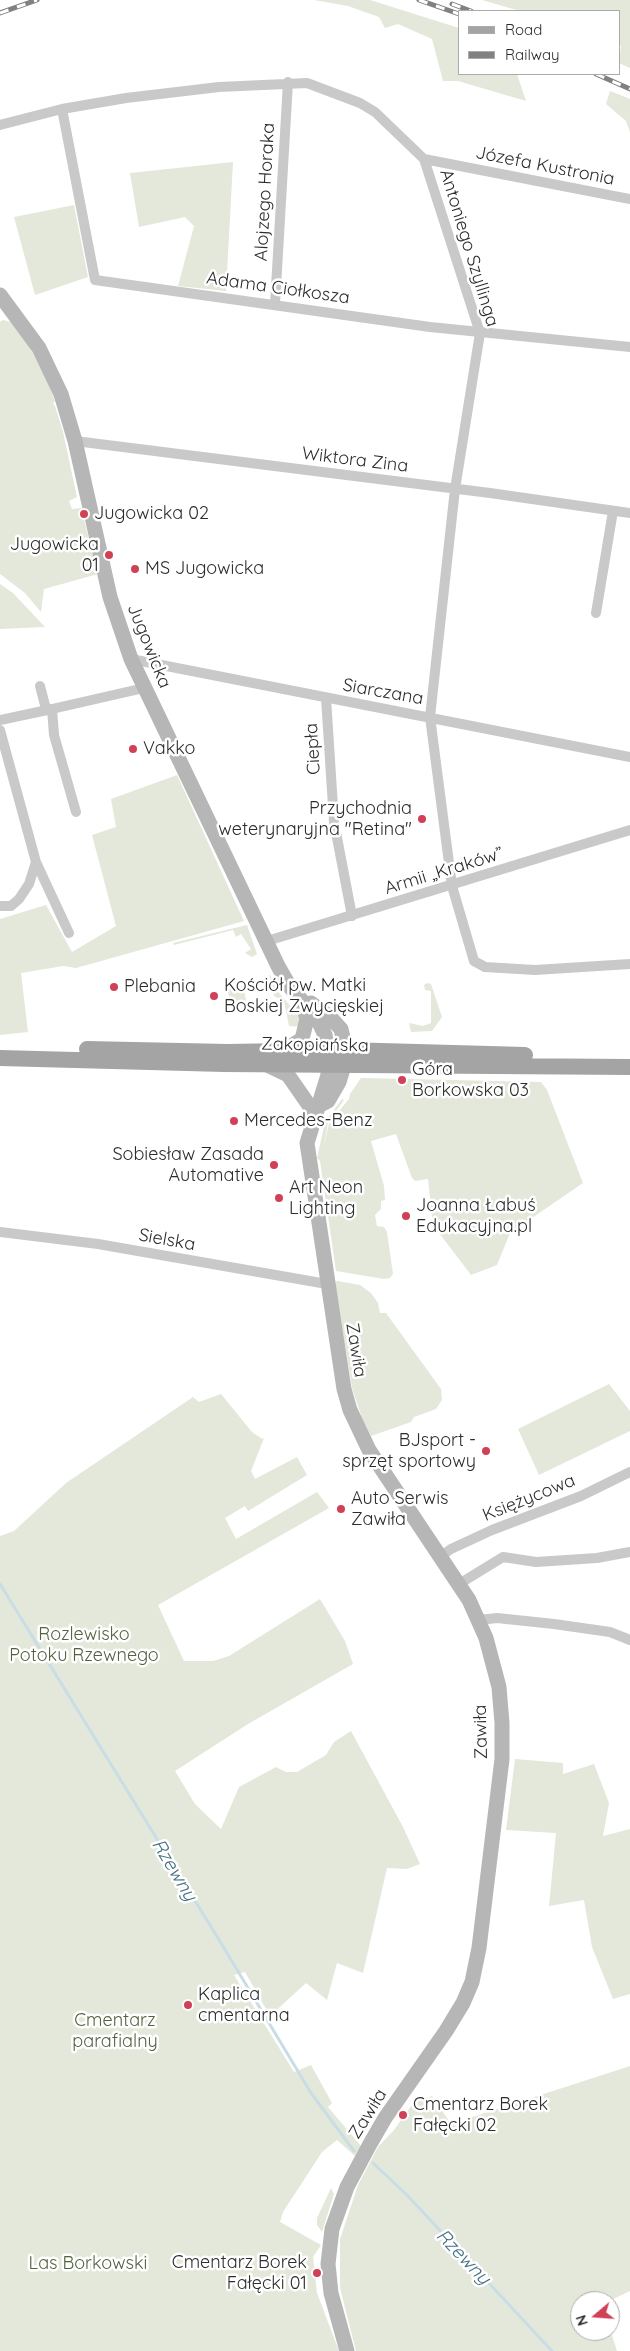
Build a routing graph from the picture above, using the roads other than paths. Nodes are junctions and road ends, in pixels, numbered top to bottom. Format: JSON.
{"nodes":[{"id":1,"x":288,"y":82,"type":"junction"},
{"id":2,"x":62,"y":109,"type":"junction"},
{"id":3,"x":0,"y":125,"type":"edge"},
{"id":4,"x":424,"y":159,"type":"junction"},
{"id":5,"x":630,"y":199,"type":"edge"},
{"id":6,"x":275,"y":304,"type":"junction"},
{"id":7,"x":3,"y":305,"type":"edge"},
{"id":8,"x":480,"y":333,"type":"junction"},
{"id":9,"x":630,"y":347,"type":"edge"},
{"id":10,"x":74,"y":441,"type":"junction"},
{"id":11,"x":455,"y":489,"type":"junction"},
{"id":12,"x":613,"y":511,"type":"junction"},
{"id":13,"x":630,"y":514,"type":"edge"},
{"id":14,"x":596,"y":613,"type":"dead end"},
{"id":15,"x":131,"y":659,"type":"junction"},
{"id":16,"x":40,"y":686,"type":"dead end"},
{"id":17,"x":144,"y":688,"type":"junction"},
{"id":18,"x":326,"y":698,"type":"junction"},
{"id":19,"x":49,"y":709,"type":"junction"},
{"id":20,"x":430,"y":717,"type":"junction"},
{"id":21,"x":0,"y":720,"type":"edge"},
{"id":22,"x":0,"y":730,"type":"edge"},
{"id":23,"x":630,"y":757,"type":"edge"},
{"id":24,"x":76,"y":812,"type":"dead end"},
{"id":25,"x":630,"y":830,"type":"edge"},
{"id":26,"x":36,"y":862,"type":"junction"},
{"id":27,"x":452,"y":886,"type":"junction"},
{"id":28,"x":0,"y":906,"type":"edge"},
{"id":29,"x":352,"y":916,"type":"junction"},
{"id":30,"x":69,"y":933,"type":"dead end"},
{"id":31,"x":267,"y":941,"type":"junction"},
{"id":32,"x":630,"y":964,"type":"edge"},
{"id":33,"x":301,"y":998,"type":"junction"},
{"id":34,"x":0,"y":1048,"type":"edge"},
{"id":35,"x":283,"y":1051,"type":"junction"},
{"id":36,"x":630,"y":1057,"type":"edge"},
{"id":37,"x":0,"y":1058,"type":"edge"},
{"id":38,"x":336,"y":1058,"type":"junction"},
{"id":39,"x":265,"y":1064,"type":"junction"},
{"id":40,"x":630,"y":1068,"type":"edge"},
{"id":41,"x":317,"y":1110,"type":"junction"},
{"id":42,"x":0,"y":1232,"type":"edge"},
{"id":43,"x":327,"y":1284,"type":"junction"},
{"id":44,"x":630,"y":1472,"type":"edge"},
{"id":45,"x":630,"y":1552,"type":"edge"},
{"id":46,"x":441,"y":1556,"type":"junction"},
{"id":47,"x":459,"y":1584,"type":"junction"},
{"id":48,"x":478,"y":1620,"type":"junction"},
{"id":49,"x":630,"y":1640,"type":"edge"},
{"id":50,"x":347,"y":2351,"type":"edge"}],
"edges":[{"from":1,"to":2,"type":"street","name":"Antoniego Szyllinga"},
{"from":1,"to":4,"type":"street","name":"Antoniego Szyllinga"},
{"from":1,"to":6,"type":"street","name":"Alojzego Horaka"},
{"from":2,"to":3,"type":"street","name":"Antoniego Szyllinga"},
{"from":2,"to":6,"type":"street","name":"Adama Ciołkosza"},
{"from":4,"to":5,"type":"street","name":"Józefa Kustronia"},
{"from":4,"to":8,"type":"street","name":"Antoniego Szyllinga"},
{"from":6,"to":8,"type":"street","name":"Adama Ciołkosza"},
{"from":7,"to":10,"type":"street","name":"Jugowicka"},
{"from":8,"to":9,"type":"street","name":"Adama Ciołkosza"},
{"from":8,"to":11,"type":"street","name":"Antoniego Szyllinga"},
{"from":10,"to":11,"type":"street","name":"Wiktora Zina"},
{"from":10,"to":15,"type":"street","name":"Jugowicka"},
{"from":11,"to":12,"type":"street","name":"Wiktora Zina"},
{"from":11,"to":20,"type":"street","name":"Antoniego Szyllinga"},
{"from":12,"to":13,"type":"street","name":"Wiktora Zina"},
{"from":12,"to":14,"type":"street"},
{"from":15,"to":17,"type":"street","name":"Jugowicka"},
{"from":15,"to":18,"type":"street","name":"Siarczana"},
{"from":16,"to":19,"type":"street"},
{"from":17,"to":19,"type":"street"},
{"from":17,"to":31,"type":"street","name":"Jugowicka"},
{"from":18,"to":20,"type":"street","name":"Siarczana"},
{"from":18,"to":29,"type":"street","name":"Ciepła"},
{"from":19,"to":21,"type":"street"},
{"from":19,"to":24,"type":"street"},
{"from":20,"to":23,"type":"street","name":"Siarczana"},
{"from":20,"to":27,"type":"street","name":"Antoniego Szyllinga"},
{"from":22,"to":26,"type":"street"},
{"from":25,"to":27,"type":"street","name":"Armii „Kraków”"},
{"from":26,"to":28,"type":"street"},
{"from":26,"to":30,"type":"street"},
{"from":27,"to":29,"type":"street","name":"Armii „Kraków”"},
{"from":27,"to":32,"type":"street","name":"Antoniego Szyllinga"},
{"from":29,"to":31,"type":"street","name":"Armii „Kraków”"},
{"from":31,"to":33,"type":"street","name":"Jugowicka"},
{"from":33,"to":35,"type":"street","name":"Jugowicka"},
{"from":33,"to":38,"type":"street","name":"Jugowicka"},
{"from":34,"to":35,"type":"main road","name":"Zakopiańska"},
{"from":35,"to":38,"type":"main road","name":"Zakopiańska"},
{"from":36,"to":38,"type":"main road","name":"Zakopiańska"},
{"from":37,"to":39,"type":"main road","name":"Zakopiańska"},
{"from":38,"to":39,"type":"main road","name":"Zakopiańska"},
{"from":38,"to":40,"type":"main road","name":"Zakopiańska"},
{"from":38,"to":41,"type":"street","name":"Zawiła"},
{"from":39,"to":41,"type":"street"},
{"from":41,"to":43,"type":"street","name":"Zawiła"},
{"from":42,"to":43,"type":"street","name":"Sielska"},
{"from":43,"to":46,"type":"street","name":"Zawiła"},
{"from":44,"to":46,"type":"street","name":"Księżycowa"},
{"from":45,"to":47,"type":"street"},
{"from":46,"to":47,"type":"street","name":"Zawiła"},
{"from":47,"to":48,"type":"street","name":"Zawiła"},
{"from":48,"to":49,"type":"street"},
{"from":48,"to":50,"type":"street","name":"Zawiła"}]}
